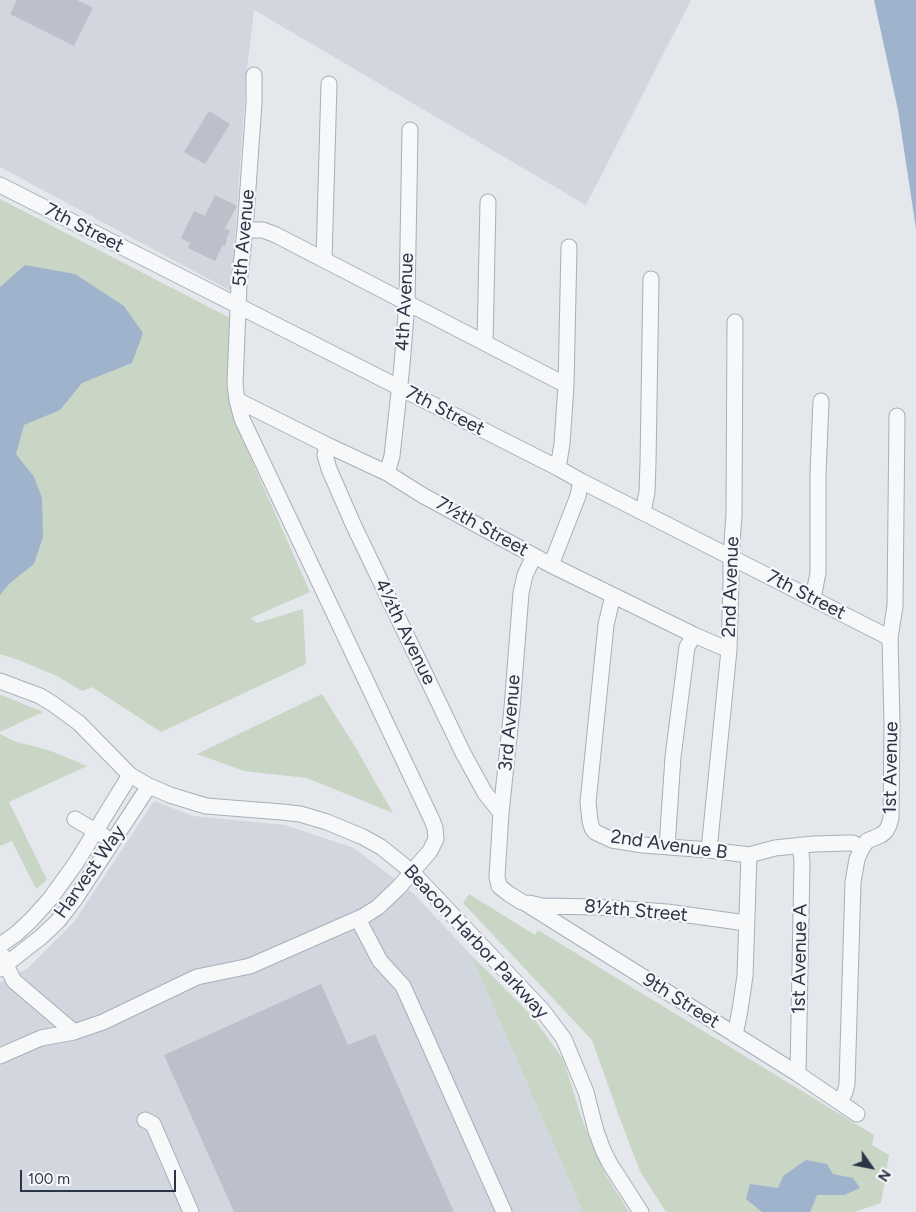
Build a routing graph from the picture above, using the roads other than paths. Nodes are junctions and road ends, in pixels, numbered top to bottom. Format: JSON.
{"nodes":[{"id":1,"x":254,"y":75,"type":"dead end"},
{"id":2,"x":328,"y":84,"type":"dead end"},
{"id":3,"x":410,"y":130,"type":"dead end"},
{"id":4,"x":0,"y":185,"type":"edge"},
{"id":5,"x":488,"y":202,"type":"dead end"},
{"id":6,"x":245,"y":230,"type":"junction"},
{"id":7,"x":569,"y":247,"type":"dead end"},
{"id":8,"x":324,"y":259,"type":"junction"},
{"id":9,"x":651,"y":279,"type":"dead end"},
{"id":10,"x":407,"y":302,"type":"junction"},
{"id":11,"x":238,"y":307,"type":"junction"},
{"id":12,"x":735,"y":322,"type":"dead end"},
{"id":13,"x":485,"y":343,"type":"junction"},
{"id":14,"x":566,"y":385,"type":"junction"},
{"id":15,"x":400,"y":388,"type":"junction"},
{"id":16,"x":237,"y":400,"type":"junction"},
{"id":17,"x":821,"y":401,"type":"dead end"},
{"id":18,"x":897,"y":416,"type":"dead end"},
{"id":19,"x":326,"y":445,"type":"junction"},
{"id":20,"x":558,"y":468,"type":"junction"},
{"id":21,"x":387,"y":473,"type":"junction"},
{"id":22,"x":581,"y":481,"type":"junction"},
{"id":23,"x":643,"y":512,"type":"junction"},
{"id":24,"x":534,"y":556,"type":"junction"},
{"id":25,"x":731,"y":557,"type":"junction"},
{"id":26,"x":551,"y":565,"type":"junction"},
{"id":27,"x":613,"y":595,"type":"junction"},
{"id":28,"x":813,"y":598,"type":"junction"},
{"id":29,"x":694,"y":635,"type":"junction"},
{"id":30,"x":890,"y":638,"type":"junction"},
{"id":31,"x":729,"y":650,"type":"junction"},
{"id":32,"x":0,"y":680,"type":"edge"},
{"id":33,"x":130,"y":775,"type":"junction"},
{"id":34,"x":149,"y":786,"type":"junction"},
{"id":35,"x":501,"y":813,"type":"junction"},
{"id":36,"x":75,"y":819,"type":"dead end"},
{"id":37,"x":96,"y":831,"type":"junction"},
{"id":38,"x":113,"y":841,"type":"junction"},
{"id":39,"x":800,"y":845,"type":"junction"},
{"id":40,"x":667,"y":847,"type":"junction"},
{"id":41,"x":862,"y":848,"type":"junction"},
{"id":42,"x":709,"y":850,"type":"junction"},
{"id":43,"x":749,"y":855,"type":"junction"},
{"id":44,"x":412,"y":872,"type":"junction"},
{"id":45,"x":504,"y":890,"type":"joint"},
{"id":46,"x":525,"y":903,"type":"junction"},
{"id":47,"x":358,"y":919,"type":"junction"},
{"id":48,"x":746,"y":923,"type":"junction"},
{"id":49,"x":0,"y":946,"type":"edge"},
{"id":50,"x":3,"y":967,"type":"edge"},
{"id":51,"x":74,"y":1032,"type":"junction"},
{"id":52,"x":735,"y":1035,"type":"junction"},
{"id":53,"x":0,"y":1056,"type":"edge"},
{"id":54,"x":798,"y":1074,"type":"junction"},
{"id":55,"x":840,"y":1102,"type":"junction"},
{"id":56,"x":857,"y":1114,"type":"dead end"},
{"id":57,"x":145,"y":1120,"type":"dead end"},
{"id":58,"x":191,"y":1212,"type":"edge"},
{"id":59,"x":504,"y":1212,"type":"edge"},
{"id":60,"x":642,"y":1212,"type":"edge"}],
"edges":[{"from":1,"to":6,"type":"street","name":"5th Avenue"},
{"from":2,"to":8,"type":"street"},
{"from":3,"to":10,"type":"street","name":"4th Avenue"},
{"from":4,"to":11,"type":"street","name":"7th Street"},
{"from":5,"to":13,"type":"street"},
{"from":6,"to":8,"type":"street"},
{"from":6,"to":11,"type":"street","name":"5th Avenue"},
{"from":7,"to":14,"type":"street"},
{"from":8,"to":10,"type":"street"},
{"from":9,"to":23,"type":"street"},
{"from":10,"to":13,"type":"street"},
{"from":10,"to":15,"type":"street","name":"4th Avenue"},
{"from":11,"to":15,"type":"street","name":"7th Street"},
{"from":11,"to":16,"type":"street","name":"5th Avenue"},
{"from":12,"to":25,"type":"street","name":"2nd Avenue"},
{"from":13,"to":14,"type":"street"},
{"from":14,"to":20,"type":"street"},
{"from":15,"to":20,"type":"street","name":"7th Street"},
{"from":15,"to":21,"type":"street","name":"4th Avenue"},
{"from":16,"to":19,"type":"street","name":"7½th Street"},
{"from":16,"to":44,"type":"street","name":"5th Avenue"},
{"from":17,"to":28,"type":"street"},
{"from":18,"to":30,"type":"street","name":"1st Avenue"},
{"from":19,"to":21,"type":"street","name":"7½th Street"},
{"from":19,"to":35,"type":"street","name":"4½th Avenue"},
{"from":20,"to":22,"type":"street","name":"7th Street"},
{"from":21,"to":24,"type":"street","name":"7½th Street"},
{"from":22,"to":23,"type":"street","name":"7th Street"},
{"from":22,"to":26,"type":"street"},
{"from":23,"to":25,"type":"street","name":"7th Street"},
{"from":24,"to":26,"type":"street","name":"7½th Street"},
{"from":24,"to":35,"type":"street","name":"3rd Avenue"},
{"from":25,"to":28,"type":"street","name":"7th Street"},
{"from":25,"to":31,"type":"street","name":"2nd Avenue"},
{"from":26,"to":27,"type":"street","name":"7½th Street"},
{"from":27,"to":29,"type":"street","name":"7½th Street"},
{"from":27,"to":40,"type":"street","name":"2nd Avenue B"},
{"from":28,"to":30,"type":"street","name":"7th Street"},
{"from":29,"to":31,"type":"street","name":"7½th Street"},
{"from":29,"to":40,"type":"street"},
{"from":30,"to":41,"type":"street","name":"1st Avenue"},
{"from":31,"to":42,"type":"street","name":"2nd Avenue"},
{"from":32,"to":33,"type":"street","name":"Beacon Harbor Parkway"},
{"from":33,"to":34,"type":"street","name":"Beacon Harbor Parkway"},
{"from":33,"to":37,"type":"street","name":"Harvest Way"},
{"from":34,"to":38,"type":"street","name":"Harvest Way"},
{"from":34,"to":44,"type":"street","name":"Beacon Harbor Parkway"},
{"from":35,"to":45,"type":"street","name":"3rd Avenue"},
{"from":36,"to":37,"type":"street"},
{"from":37,"to":38,"type":"street"},
{"from":37,"to":49,"type":"street","name":"Harvest Way"},
{"from":38,"to":50,"type":"street","name":"Harvest Way"},
{"from":39,"to":41,"type":"street","name":"2nd Avenue B"},
{"from":39,"to":43,"type":"street","name":"2nd Avenue B"},
{"from":39,"to":54,"type":"street","name":"1st Avenue A"},
{"from":40,"to":42,"type":"street","name":"2nd Avenue B"},
{"from":41,"to":55,"type":"street"},
{"from":42,"to":43,"type":"street","name":"2nd Avenue B"},
{"from":43,"to":48,"type":"street"},
{"from":44,"to":47,"type":"street","name":"5th Avenue"},
{"from":44,"to":60,"type":"street","name":"Beacon Harbor Parkway"},
{"from":45,"to":46,"type":"street","name":"9th Street"},
{"from":46,"to":48,"type":"street","name":"8½th Street"},
{"from":46,"to":52,"type":"street","name":"9th Street"},
{"from":47,"to":51,"type":"street","name":"5th Avenue"},
{"from":47,"to":59,"type":"street"},
{"from":48,"to":52,"type":"street"},
{"from":49,"to":50,"type":"street"},
{"from":50,"to":51,"type":"street"},
{"from":51,"to":53,"type":"street","name":"5th Avenue"},
{"from":52,"to":54,"type":"street","name":"9th Street"},
{"from":54,"to":55,"type":"street","name":"9th Street"},
{"from":55,"to":56,"type":"street","name":"9th Street"},
{"from":57,"to":58,"type":"street"}]}
